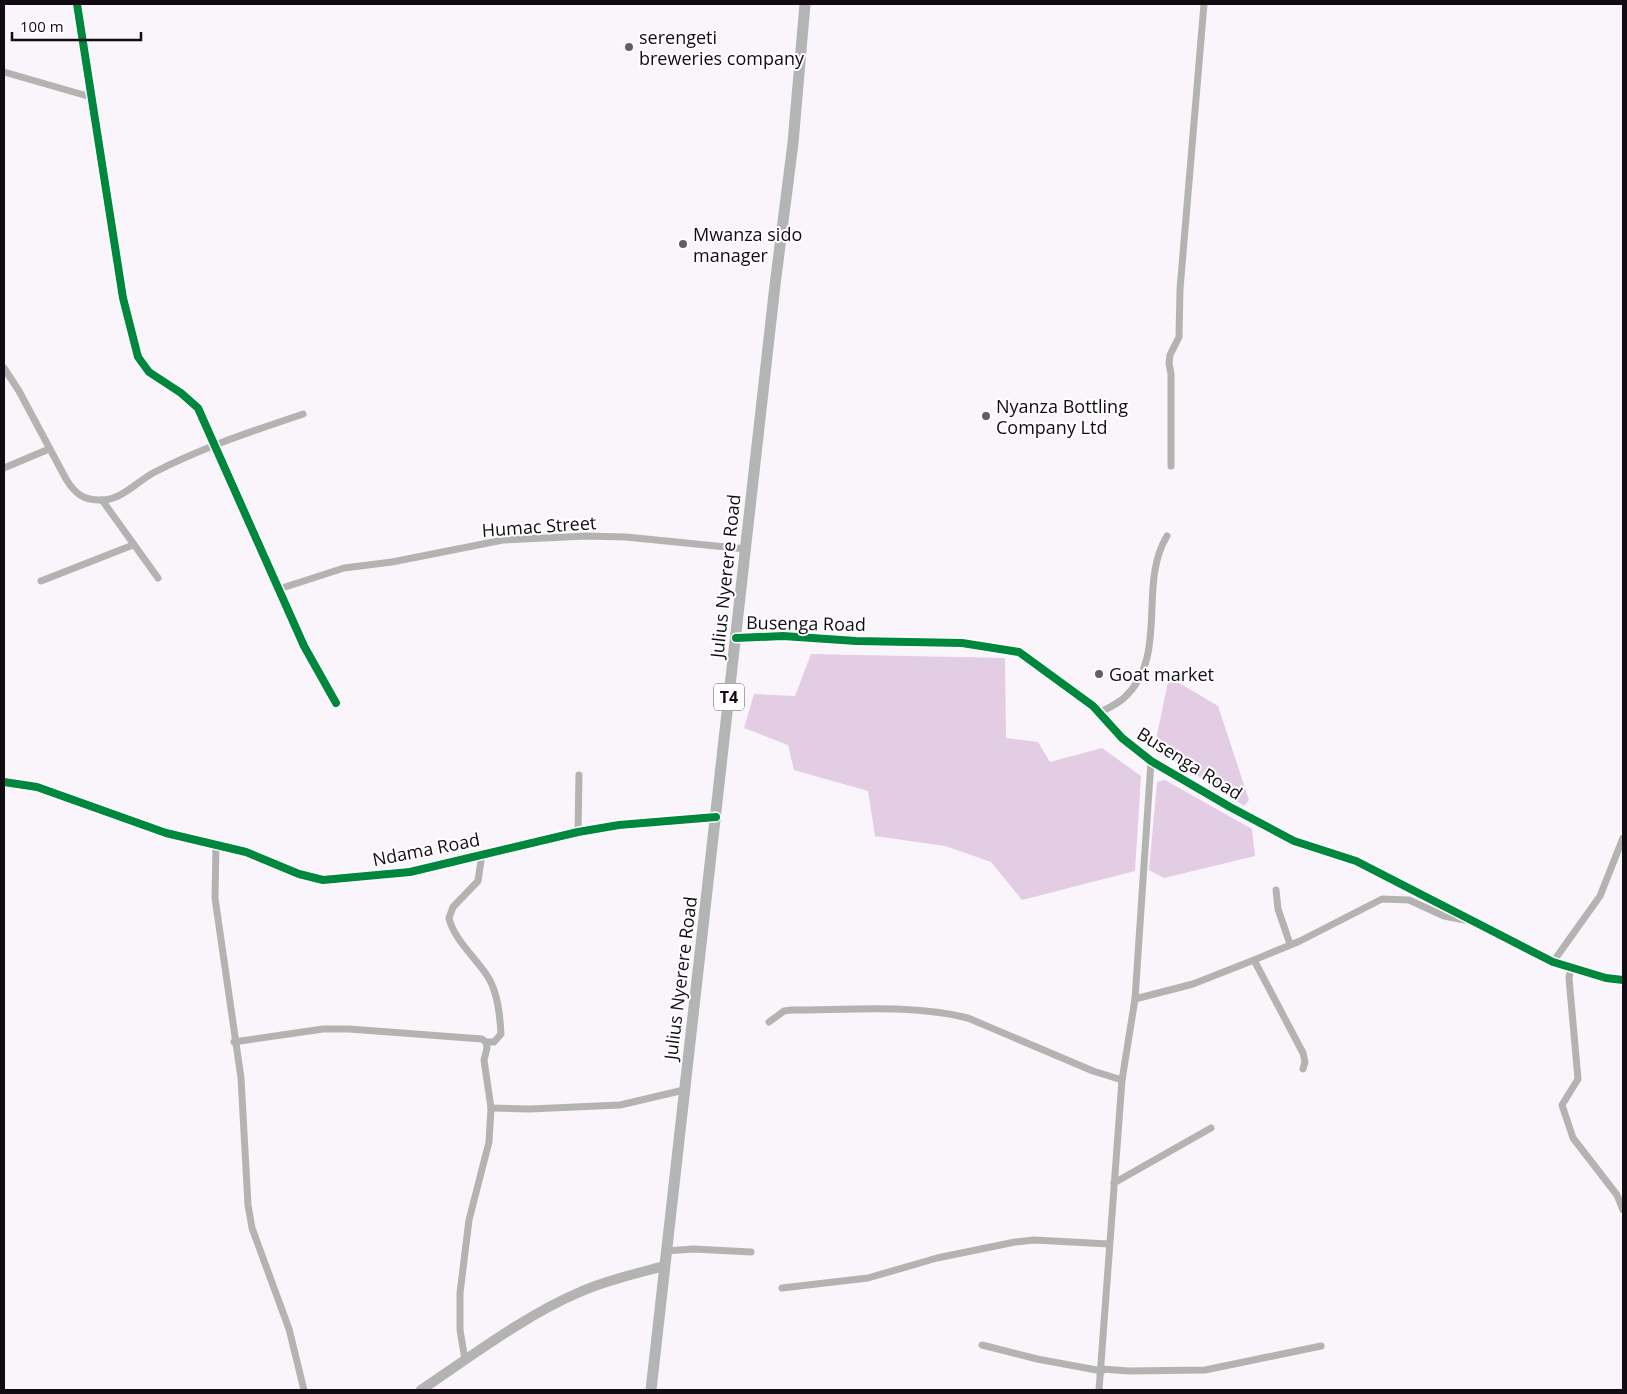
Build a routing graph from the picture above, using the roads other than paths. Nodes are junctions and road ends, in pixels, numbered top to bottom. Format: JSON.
{"nodes":[{"id":1,"x":77,"y":4,"type":"edge"},
{"id":2,"x":805,"y":4,"type":"edge"},
{"id":3,"x":1204,"y":4,"type":"edge"},
{"id":4,"x":4,"y":72,"type":"edge"},
{"id":5,"x":91,"y":96,"type":"junction"},
{"id":6,"x":4,"y":368,"type":"edge"},
{"id":7,"x":303,"y":414,"type":"dead end"},
{"id":8,"x":214,"y":446,"type":"junction"},
{"id":9,"x":49,"y":449,"type":"junction"},
{"id":10,"x":1171,"y":466,"type":"dead end"},
{"id":11,"x":4,"y":468,"type":"edge"},
{"id":12,"x":102,"y":500,"type":"junction"},
{"id":13,"x":1167,"y":536,"type":"dead end"},
{"id":14,"x":133,"y":546,"type":"junction"},
{"id":15,"x":746,"y":549,"type":"junction"},
{"id":16,"x":158,"y":578,"type":"dead end"},
{"id":17,"x":41,"y":581,"type":"dead end"},
{"id":18,"x":279,"y":589,"type":"junction"},
{"id":19,"x":736,"y":638,"type":"junction"},
{"id":20,"x":336,"y":703,"type":"dead end"},
{"id":21,"x":1101,"y":712,"type":"junction"},
{"id":22,"x":1151,"y":760,"type":"junction"},
{"id":23,"x":579,"y":775,"type":"dead end"},
{"id":24,"x":4,"y":782,"type":"edge"},
{"id":25,"x":716,"y":817,"type":"junction"},
{"id":26,"x":578,"y":832,"type":"junction"},
{"id":27,"x":1623,"y":838,"type":"edge"},
{"id":28,"x":216,"y":844,"type":"junction"},
{"id":29,"x":482,"y":854,"type":"junction"},
{"id":30,"x":1276,"y":890,"type":"dead end"},
{"id":31,"x":1470,"y":921,"type":"junction"},
{"id":32,"x":1290,"y":944,"type":"junction"},
{"id":33,"x":1254,"y":960,"type":"junction"},
{"id":34,"x":1553,"y":962,"type":"junction"},
{"id":35,"x":1571,"y":967,"type":"junction"},
{"id":36,"x":1623,"y":980,"type":"edge"},
{"id":37,"x":1135,"y":999,"type":"junction"},
{"id":38,"x":769,"y":1022,"type":"dead end"},
{"id":39,"x":234,"y":1042,"type":"junction"},
{"id":40,"x":486,"y":1042,"type":"junction"},
{"id":41,"x":1303,"y":1069,"type":"dead end"},
{"id":42,"x":1122,"y":1080,"type":"junction"},
{"id":43,"x":684,"y":1090,"type":"junction"},
{"id":44,"x":491,"y":1108,"type":"junction"},
{"id":45,"x":1211,"y":1128,"type":"dead end"},
{"id":46,"x":1114,"y":1183,"type":"junction"},
{"id":47,"x":1623,"y":1210,"type":"edge"},
{"id":48,"x":1109,"y":1244,"type":"junction"},
{"id":49,"x":666,"y":1251,"type":"junction"},
{"id":50,"x":751,"y":1252,"type":"dead end"},
{"id":51,"x":664,"y":1266,"type":"junction"},
{"id":52,"x":782,"y":1288,"type":"dead end"},
{"id":53,"x":982,"y":1345,"type":"dead end"},
{"id":54,"x":1322,"y":1346,"type":"dead end"},
{"id":55,"x":466,"y":1360,"type":"junction"},
{"id":56,"x":1102,"y":1370,"type":"junction"},
{"id":57,"x":304,"y":1390,"type":"edge"},
{"id":58,"x":421,"y":1390,"type":"edge"},
{"id":59,"x":651,"y":1390,"type":"edge"},
{"id":60,"x":1099,"y":1390,"type":"edge"}],
"edges":[{"from":1,"to":5,"type":"street"},
{"from":2,"to":15,"type":"highway","name":"Julius Nyerere Road","number":"T4"},
{"from":3,"to":10,"type":"street"},
{"from":4,"to":5,"type":"street"},
{"from":5,"to":8,"type":"street"},
{"from":6,"to":9,"type":"street"},
{"from":7,"to":8,"type":"street"},
{"from":8,"to":12,"type":"street"},
{"from":8,"to":18,"type":"street"},
{"from":9,"to":11,"type":"street"},
{"from":9,"to":12,"type":"street"},
{"from":12,"to":14,"type":"street"},
{"from":13,"to":21,"type":"street"},
{"from":14,"to":16,"type":"street"},
{"from":14,"to":17,"type":"street"},
{"from":15,"to":18,"type":"street","name":"Humac Street"},
{"from":15,"to":19,"type":"highway","name":"Julius Nyerere Road","number":"T4"},
{"from":18,"to":20,"type":"street"},
{"from":19,"to":21,"type":"street","name":"Busenga Road"},
{"from":19,"to":25,"type":"highway","name":"Julius Nyerere Road","number":"T4"},
{"from":21,"to":22,"type":"street","name":"Busenga Road"},
{"from":22,"to":31,"type":"street","name":"Busenga Road"},
{"from":22,"to":37,"type":"street"},
{"from":23,"to":26,"type":"street"},
{"from":24,"to":28,"type":"street","name":"Ndama Road"},
{"from":25,"to":26,"type":"street","name":"Ndama Road"},
{"from":25,"to":43,"type":"highway","name":"Julius Nyerere Road","number":"T4"},
{"from":26,"to":29,"type":"street","name":"Ndama Road"},
{"from":27,"to":34,"type":"street"},
{"from":28,"to":29,"type":"street","name":"Ndama Road"},
{"from":28,"to":39,"type":"street"},
{"from":29,"to":40,"type":"street"},
{"from":30,"to":32,"type":"street"},
{"from":31,"to":32,"type":"street"},
{"from":31,"to":34,"type":"street","name":"Busenga Road"},
{"from":32,"to":33,"type":"street"},
{"from":33,"to":37,"type":"street"},
{"from":33,"to":41,"type":"street"},
{"from":34,"to":35,"type":"street","name":"Busenga Road"},
{"from":35,"to":36,"type":"street","name":"Busenga Road"},
{"from":35,"to":47,"type":"street"},
{"from":37,"to":42,"type":"street"},
{"from":38,"to":42,"type":"street"},
{"from":39,"to":40,"type":"street"},
{"from":39,"to":57,"type":"street"},
{"from":40,"to":44,"type":"street"},
{"from":42,"to":46,"type":"street"},
{"from":43,"to":44,"type":"street"},
{"from":43,"to":49,"type":"highway","name":"Julius Nyerere Road","number":"T4"},
{"from":44,"to":55,"type":"street"},
{"from":45,"to":46,"type":"street"},
{"from":46,"to":48,"type":"street"},
{"from":48,"to":52,"type":"street"},
{"from":48,"to":56,"type":"street"},
{"from":49,"to":50,"type":"street"},
{"from":49,"to":51,"type":"highway","name":"Julius Nyerere Road","number":"T4"},
{"from":51,"to":55,"type":"main road"},
{"from":51,"to":59,"type":"highway","name":"Julius Nyerere Road","number":"T4"},
{"from":53,"to":56,"type":"street"},
{"from":54,"to":56,"type":"street"},
{"from":55,"to":58,"type":"main road"},
{"from":56,"to":60,"type":"street"}]}
